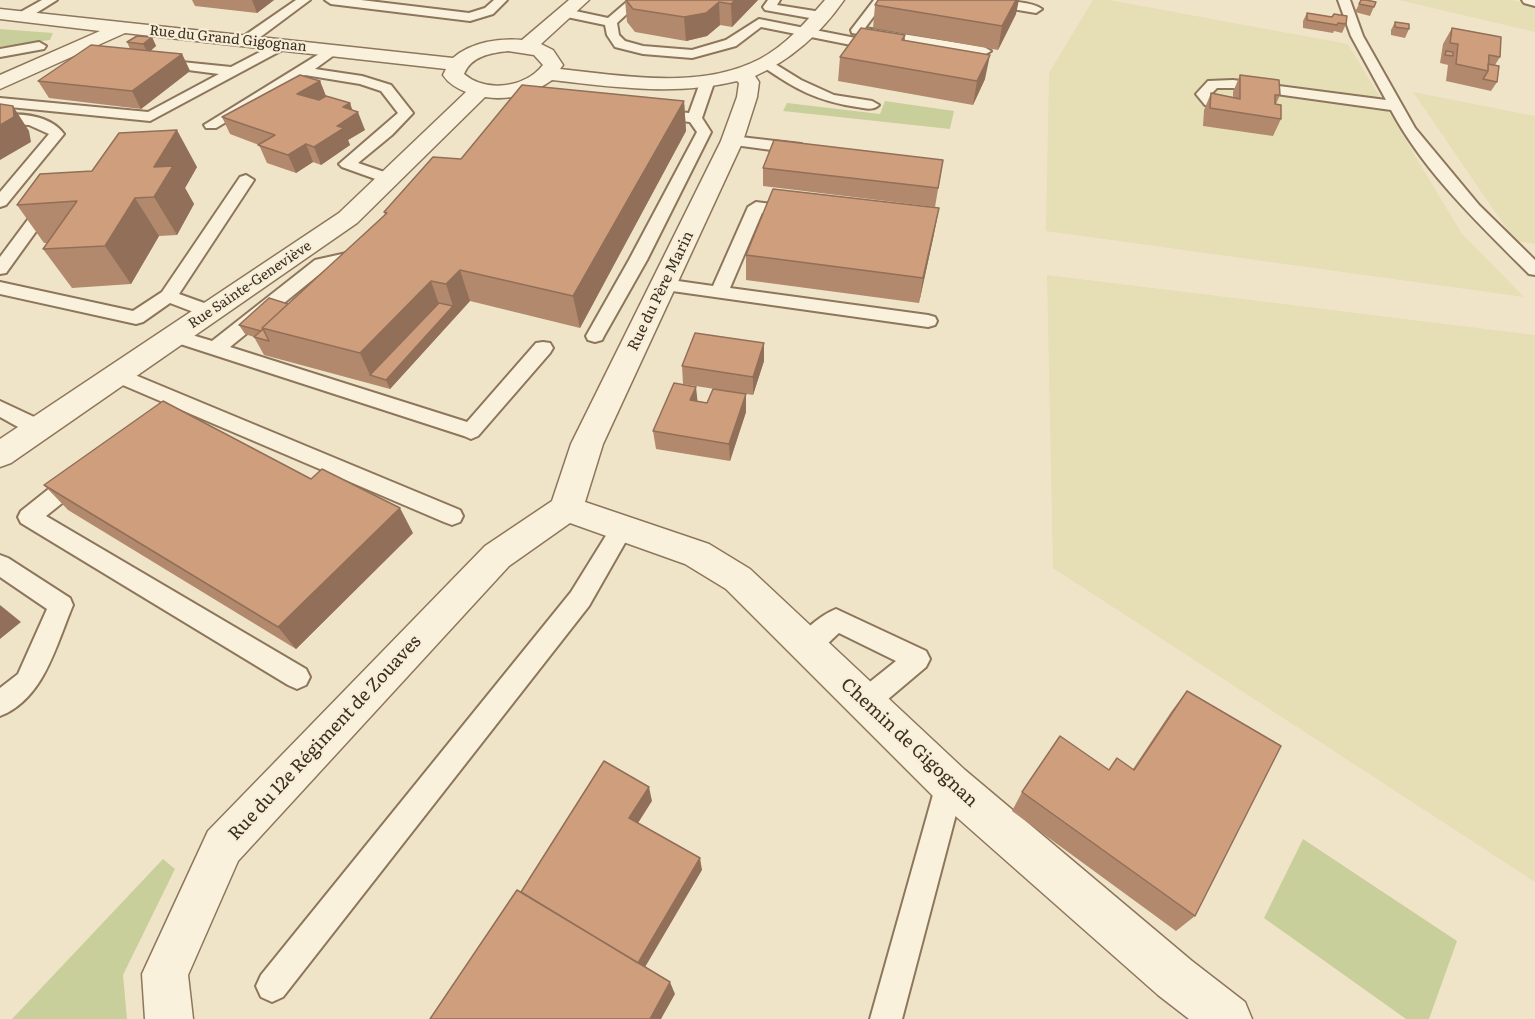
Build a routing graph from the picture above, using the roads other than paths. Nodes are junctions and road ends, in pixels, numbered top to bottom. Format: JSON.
{"nodes":[{"id":1,"x":51,"y":0,"type":"edge"},
{"id":2,"x":304,"y":0,"type":"edge"},
{"id":3,"x":331,"y":0,"type":"edge"},
{"id":4,"x":501,"y":0,"type":"edge"},
{"id":5,"x":580,"y":0,"type":"edge"},
{"id":6,"x":636,"y":0,"type":"edge"},
{"id":7,"x":774,"y":0,"type":"edge"},
{"id":8,"x":835,"y":0,"type":"edge"},
{"id":9,"x":880,"y":0,"type":"edge"},
{"id":10,"x":982,"y":0,"type":"edge"},
{"id":11,"x":1344,"y":0,"type":"edge"},
{"id":12,"x":1528,"y":0,"type":"edge"},
{"id":13,"x":1535,"y":2,"type":"edge"},
{"id":14,"x":1036,"y":9,"type":"dead end"},
{"id":15,"x":566,"y":13,"type":"junction"},
{"id":16,"x":6,"y":16,"type":"edge"},
{"id":17,"x":821,"y":16,"type":"junction"},
{"id":18,"x":611,"y":22,"type":"junction"},
{"id":19,"x":121,"y":28,"type":"junction"},
{"id":20,"x":806,"y":33,"type":"junction"},
{"id":21,"x":246,"y":41,"type":"junction"},
{"id":22,"x":280,"y":45,"type":"junction"},
{"id":23,"x":39,"y":46,"type":"dead end"},
{"id":24,"x":527,"y":46,"type":"junction"},
{"id":25,"x":332,"y":50,"type":"junction"},
{"id":26,"x":984,"y":51,"type":"edge"},
{"id":27,"x":0,"y":53,"type":"edge"},
{"id":28,"x":153,"y":61,"type":"edge"},
{"id":29,"x":957,"y":61,"type":"edge"},
{"id":30,"x":767,"y":63,"type":"junction"},
{"id":31,"x":456,"y":64,"type":"junction"},
{"id":32,"x":232,"y":71,"type":"junction"},
{"id":33,"x":303,"y":71,"type":"junction"},
{"id":34,"x":549,"y":74,"type":"junction"},
{"id":35,"x":741,"y":74,"type":"junction"},
{"id":36,"x":708,"y":80,"type":"junction"},
{"id":37,"x":0,"y":83,"type":"edge"},
{"id":38,"x":479,"y":90,"type":"junction"},
{"id":39,"x":0,"y":102,"type":"edge"},
{"id":40,"x":1210,"y":102,"type":"edge"},
{"id":41,"x":872,"y":105,"type":"dead end"},
{"id":42,"x":1395,"y":106,"type":"junction"},
{"id":43,"x":639,"y":113,"type":"edge"},
{"id":44,"x":694,"y":118,"type":"junction"},
{"id":45,"x":0,"y":119,"type":"edge"},
{"id":46,"x":211,"y":125,"type":"dead end"},
{"id":47,"x":732,"y":141,"type":"junction"},
{"id":48,"x":814,"y":150,"type":"edge"},
{"id":49,"x":387,"y":178,"type":"junction"},
{"id":50,"x":246,"y":180,"type":"dead end"},
{"id":51,"x":63,"y":199,"type":"edge"},
{"id":52,"x":0,"y":202,"type":"edge"},
{"id":53,"x":815,"y":215,"type":"edge"},
{"id":54,"x":1515,"y":250,"type":"junction"},
{"id":55,"x":1535,"y":254,"type":"edge"},
{"id":56,"x":360,"y":255,"type":"edge"},
{"id":57,"x":0,"y":269,"type":"edge"},
{"id":58,"x":1535,"y":270,"type":"edge"},
{"id":59,"x":664,"y":285,"type":"junction"},
{"id":60,"x":0,"y":288,"type":"edge"},
{"id":61,"x":719,"y":293,"type":"junction"},
{"id":62,"x":168,"y":297,"type":"junction"},
{"id":63,"x":211,"y":312,"type":"junction"},
{"id":64,"x":928,"y":321,"type":"dead end"},
{"id":65,"x":175,"y":336,"type":"junction"},
{"id":66,"x":595,"y":336,"type":"dead end"},
{"id":67,"x":543,"y":348,"type":"dead end"},
{"id":68,"x":214,"y":349,"type":"junction"},
{"id":69,"x":118,"y":375,"type":"junction"},
{"id":70,"x":176,"y":401,"type":"junction"},
{"id":71,"x":0,"y":408,"type":"edge"},
{"id":72,"x":158,"y":416,"type":"edge"},
{"id":73,"x":40,"y":428,"type":"junction"},
{"id":74,"x":0,"y":455,"type":"edge"},
{"id":75,"x":93,"y":466,"type":"edge"},
{"id":76,"x":566,"y":509,"type":"junction"},
{"id":77,"x":452,"y":516,"type":"dead end"},
{"id":78,"x":623,"y":527,"type":"junction"},
{"id":79,"x":0,"y":565,"type":"edge"},
{"id":80,"x":807,"y":646,"type":"junction"},
{"id":81,"x":297,"y":677,"type":"dead end"},
{"id":82,"x":865,"y":702,"type":"junction"},
{"id":83,"x":0,"y":704,"type":"edge"},
{"id":84,"x":950,"y":784,"type":"junction"},
{"id":85,"x":272,"y":986,"type":"dead end"},
{"id":86,"x":169,"y":1019,"type":"edge"},
{"id":87,"x":886,"y":1019,"type":"edge"},
{"id":88,"x":1228,"y":1019,"type":"edge"}],
"edges":[{"from":1,"to":16,"type":"lane"},
{"from":2,"to":21,"type":"lane"},
{"from":3,"to":4,"type":"lane"},
{"from":5,"to":15,"type":"street"},
{"from":6,"to":18,"type":"lane"},
{"from":7,"to":17,"type":"lane"},
{"from":8,"to":17,"type":"street"},
{"from":9,"to":26,"type":"lane"},
{"from":10,"to":14,"type":"lane"},
{"from":11,"to":42,"type":"lane"},
{"from":12,"to":13,"type":"lane"},
{"from":15,"to":18,"type":"lane"},
{"from":15,"to":24,"type":"street"},
{"from":16,"to":19,"type":"street","name":"Rue du Grand Gigognan"},
{"from":17,"to":20,"type":"street"},
{"from":18,"to":20,"type":"lane"},
{"from":19,"to":21,"type":"street","name":"Rue du Grand Gigognan"},
{"from":19,"to":37,"type":"street"},
{"from":20,"to":29,"type":"lane"},
{"from":20,"to":30,"type":"street"},
{"from":21,"to":22,"type":"street","name":"Rue du Grand Gigognan"},
{"from":22,"to":25,"type":"street","name":"Rue du Grand Gigognan"},
{"from":22,"to":32,"type":"lane"},
{"from":23,"to":27,"type":"lane"},
{"from":24,"to":31,"type":"street"},
{"from":24,"to":34,"type":"street"},
{"from":25,"to":31,"type":"street","name":"Rue du Grand Gigognan"},
{"from":25,"to":33,"type":"lane"},
{"from":28,"to":32,"type":"lane"},
{"from":30,"to":35,"type":"street"},
{"from":30,"to":41,"type":"lane"},
{"from":31,"to":38,"type":"street"},
{"from":32,"to":39,"type":"lane"},
{"from":33,"to":46,"type":"lane"},
{"from":33,"to":49,"type":"lane"},
{"from":34,"to":36,"type":"street"},
{"from":34,"to":38,"type":"street"},
{"from":35,"to":36,"type":"street"},
{"from":35,"to":47,"type":"street","name":"Rue du Père Marin"},
{"from":36,"to":44,"type":"lane"},
{"from":38,"to":49,"type":"street","name":"Rue Sainte-Geneviève"},
{"from":40,"to":42,"type":"lane"},
{"from":42,"to":54,"type":"lane"},
{"from":43,"to":44,"type":"lane"},
{"from":44,"to":66,"type":"lane"},
{"from":45,"to":52,"type":"lane"},
{"from":47,"to":48,"type":"lane"},
{"from":47,"to":59,"type":"street","name":"Rue du Père Marin"},
{"from":49,"to":63,"type":"street","name":"Rue Sainte-Geneviève"},
{"from":50,"to":62,"type":"lane"},
{"from":51,"to":57,"type":"lane"},
{"from":53,"to":61,"type":"lane"},
{"from":54,"to":55,"type":"lane"},
{"from":54,"to":58,"type":"lane"},
{"from":56,"to":68,"type":"lane"},
{"from":59,"to":61,"type":"lane"},
{"from":59,"to":76,"type":"street","name":"Rue du Père Marin"},
{"from":60,"to":62,"type":"lane"},
{"from":61,"to":64,"type":"lane"},
{"from":62,"to":63,"type":"lane"},
{"from":63,"to":65,"type":"street","name":"Rue Sainte-Geneviève"},
{"from":65,"to":68,"type":"lane"},
{"from":65,"to":69,"type":"street","name":"Rue Sainte-Geneviève"},
{"from":67,"to":68,"type":"lane"},
{"from":69,"to":70,"type":"lane"},
{"from":69,"to":73,"type":"street","name":"Rue Sainte-Geneviève"},
{"from":70,"to":72,"type":"lane"},
{"from":70,"to":77,"type":"lane"},
{"from":71,"to":73,"type":"lane"},
{"from":73,"to":74,"type":"street","name":"Rue Sainte-Geneviève"},
{"from":75,"to":81,"type":"lane"},
{"from":76,"to":78,"type":"street","name":"Chemin de Gigognan"},
{"from":76,"to":86,"type":"street","name":"Rue du 12e Régiment de Zouaves"},
{"from":78,"to":80,"type":"street","name":"Chemin de Gigognan"},
{"from":78,"to":85,"type":"lane"},
{"from":79,"to":83,"type":"lane"},
{"from":80,"to":82,"type":"street","name":"Chemin de Gigognan"},
{"from":80,"to":82,"type":"lane"},
{"from":82,"to":84,"type":"street","name":"Chemin de Gigognan"},
{"from":84,"to":87,"type":"lane"},
{"from":84,"to":88,"type":"street","name":"Chemin de Gigognan"}]}
